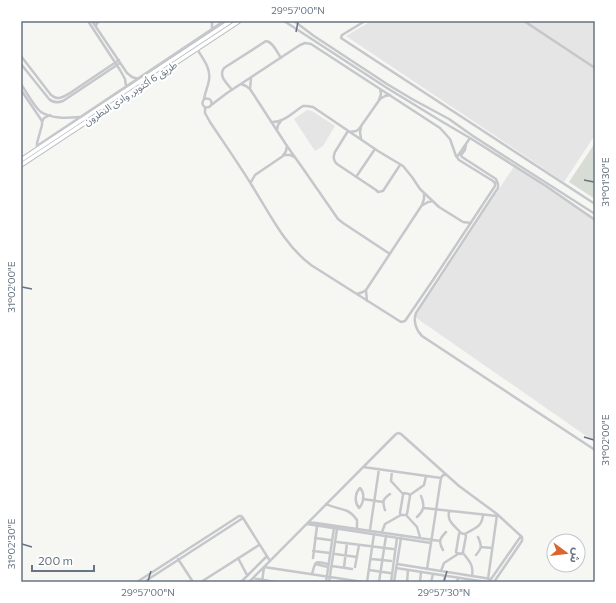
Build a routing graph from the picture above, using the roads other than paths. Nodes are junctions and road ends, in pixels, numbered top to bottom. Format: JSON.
{"nodes":[{"id":1,"x":88,"y":21,"type":"edge"},
{"id":2,"x":92,"y":21,"type":"edge"},
{"id":3,"x":100,"y":21,"type":"edge"},
{"id":4,"x":212,"y":21,"type":"edge"},
{"id":5,"x":224,"y":21,"type":"edge"},
{"id":6,"x":232,"y":21,"type":"edge"},
{"id":7,"x":239,"y":21,"type":"edge"},
{"id":8,"x":284,"y":21,"type":"edge"},
{"id":9,"x":294,"y":21,"type":"edge"},
{"id":10,"x":365,"y":21,"type":"edge"},
{"id":11,"x":524,"y":21,"type":"edge"},
{"id":12,"x":96,"y":27,"type":"junction"},
{"id":13,"x":212,"y":29,"type":"junction"},
{"id":14,"x":222,"y":30,"type":"junction"},
{"id":15,"x":197,"y":49,"type":"junction"},
{"id":16,"x":21,"y":56,"type":"edge"},
{"id":17,"x":281,"y":58,"type":"junction"},
{"id":18,"x":119,"y":61,"type":"junction"},
{"id":19,"x":21,"y":64,"type":"edge"},
{"id":20,"x":116,"y":64,"type":"junction"},
{"id":21,"x":124,"y":68,"type":"junction"},
{"id":22,"x":595,"y":68,"type":"edge"},
{"id":23,"x":120,"y":70,"type":"junction"},
{"id":24,"x":154,"y":73,"type":"junction"},
{"id":25,"x":251,"y":78,"type":"junction"},
{"id":26,"x":138,"y":79,"type":"junction"},
{"id":27,"x":21,"y":84,"type":"edge"},
{"id":28,"x":241,"y":84,"type":"junction"},
{"id":29,"x":126,"y":86,"type":"junction"},
{"id":30,"x":380,"y":88,"type":"junction"},
{"id":31,"x":250,"y":89,"type":"junction"},
{"id":32,"x":232,"y":90,"type":"junction"},
{"id":33,"x":23,"y":91,"type":"edge"},
{"id":34,"x":390,"y":95,"type":"junction"},
{"id":35,"x":204,"y":99,"type":"junction"},
{"id":36,"x":209,"y":100,"type":"junction"},
{"id":37,"x":218,"y":100,"type":"junction"},
{"id":38,"x":379,"y":100,"type":"junction"},
{"id":39,"x":210,"y":106,"type":"junction"},
{"id":40,"x":205,"y":108,"type":"junction"},
{"id":41,"x":36,"y":109,"type":"junction"},
{"id":42,"x":50,"y":115,"type":"junction"},
{"id":43,"x":444,"y":116,"type":"junction"},
{"id":44,"x":80,"y":117,"type":"junction"},
{"id":45,"x":449,"y":119,"type":"junction"},
{"id":46,"x":281,"y":120,"type":"junction"},
{"id":47,"x":441,"y":121,"type":"junction"},
{"id":48,"x":42,"y":122,"type":"junction"},
{"id":49,"x":271,"y":122,"type":"junction"},
{"id":50,"x":446,"y":124,"type":"junction"},
{"id":51,"x":361,"y":126,"type":"junction"},
{"id":52,"x":277,"y":130,"type":"junction"},
{"id":53,"x":349,"y":132,"type":"junction"},
{"id":54,"x":470,"y":138,"type":"junction"},
{"id":55,"x":361,"y":139,"type":"junction"},
{"id":56,"x":466,"y":144,"type":"junction"},
{"id":57,"x":287,"y":146,"type":"junction"},
{"id":58,"x":375,"y":149,"type":"junction"},
{"id":59,"x":461,"y":150,"type":"junction"},
{"id":60,"x":455,"y":152,"type":"junction"},
{"id":61,"x":283,"y":156,"type":"junction"},
{"id":62,"x":457,"y":157,"type":"junction"},
{"id":63,"x":295,"y":158,"type":"junction"},
{"id":64,"x":21,"y":160,"type":"edge"},
{"id":65,"x":21,"y":165,"type":"edge"},
{"id":66,"x":400,"y":165,"type":"junction"},
{"id":67,"x":245,"y":175,"type":"junction"},
{"id":68,"x":252,"y":175,"type":"junction"},
{"id":69,"x":356,"y":177,"type":"junction"},
{"id":70,"x":250,"y":182,"type":"junction"},
{"id":71,"x":424,"y":194,"type":"junction"},
{"id":72,"x":433,"y":201,"type":"junction"},
{"id":73,"x":595,"y":204,"type":"edge"},
{"id":74,"x":422,"y":205,"type":"junction"},
{"id":75,"x":582,"y":205,"type":"junction"},
{"id":76,"x":579,"y":210,"type":"junction"},
{"id":77,"x":595,"y":214,"type":"edge"},
{"id":78,"x":595,"y":220,"type":"edge"},
{"id":79,"x":463,"y":222,"type":"junction"},
{"id":80,"x":471,"y":223,"type":"junction"},
{"id":81,"x":466,"y":230,"type":"junction"},
{"id":82,"x":390,"y":254,"type":"junction"},
{"id":83,"x":366,"y":290,"type":"junction"},
{"id":84,"x":356,"y":294,"type":"junction"},
{"id":85,"x":367,"y":301,"type":"junction"},
{"id":86,"x":595,"y":450,"type":"edge"},
{"id":87,"x":363,"y":467,"type":"junction"},
{"id":88,"x":379,"y":469,"type":"junction"},
{"id":89,"x":392,"y":471,"type":"junction"},
{"id":90,"x":446,"y":475,"type":"junction"},
{"id":91,"x":426,"y":476,"type":"junction"},
{"id":92,"x":441,"y":478,"type":"junction"},
{"id":93,"x":390,"y":494,"type":"dead end"},
{"id":94,"x":403,"y":494,"type":"junction"},
{"id":95,"x":410,"y":495,"type":"junction"},
{"id":96,"x":421,"y":496,"type":"dead end"},
{"id":97,"x":363,"y":499,"type":"junction"},
{"id":98,"x":374,"y":500,"type":"junction"},
{"id":99,"x":383,"y":502,"type":"junction"},
{"id":100,"x":326,"y":504,"type":"junction"},
{"id":101,"x":424,"y":508,"type":"junction"},
{"id":102,"x":436,"y":509,"type":"junction"},
{"id":103,"x":385,"y":510,"type":"dead end"},
{"id":104,"x":449,"y":510,"type":"junction"},
{"id":105,"x":401,"y":515,"type":"junction"},
{"id":106,"x":406,"y":515,"type":"junction"},
{"id":107,"x":484,"y":515,"type":"junction"},
{"id":108,"x":497,"y":515,"type":"junction"},
{"id":109,"x":417,"y":517,"type":"dead end"},
{"id":110,"x":307,"y":523,"type":"junction"},
{"id":111,"x":317,"y":526,"type":"junction"},
{"id":112,"x":357,"y":528,"type":"junction"},
{"id":113,"x":335,"y":529,"type":"junction"},
{"id":114,"x":346,"y":529,"type":"junction"},
{"id":115,"x":370,"y":530,"type":"junction"},
{"id":116,"x":446,"y":532,"type":"dead end"},
{"id":117,"x":374,"y":534,"type":"junction"},
{"id":118,"x":382,"y":534,"type":"junction"},
{"id":119,"x":463,"y":534,"type":"junction"},
{"id":120,"x":386,"y":536,"type":"junction"},
{"id":121,"x":521,"y":536,"type":"junction"},
{"id":122,"x":478,"y":537,"type":"dead end"},
{"id":123,"x":315,"y":538,"type":"junction"},
{"id":124,"x":399,"y":538,"type":"junction"},
{"id":125,"x":420,"y":538,"type":"junction"},
{"id":126,"x":432,"y":539,"type":"junction"},
{"id":127,"x":330,"y":540,"type":"dead end"},
{"id":128,"x":440,"y":541,"type":"junction"},
{"id":129,"x":337,"y":542,"type":"dead end"},
{"id":130,"x":347,"y":543,"type":"junction"},
{"id":131,"x":431,"y":543,"type":"junction"},
{"id":132,"x":259,"y":545,"type":"junction"},
{"id":133,"x":359,"y":545,"type":"junction"},
{"id":134,"x":372,"y":547,"type":"junction"},
{"id":135,"x":481,"y":547,"type":"junction"},
{"id":136,"x":384,"y":548,"type":"junction"},
{"id":137,"x":492,"y":548,"type":"junction"},
{"id":138,"x":396,"y":549,"type":"junction"},
{"id":139,"x":443,"y":550,"type":"dead end"},
{"id":140,"x":314,"y":551,"type":"junction"},
{"id":141,"x":330,"y":553,"type":"junction"},
{"id":142,"x":458,"y":553,"type":"junction"},
{"id":143,"x":463,"y":553,"type":"junction"},
{"id":144,"x":336,"y":554,"type":"dead end"},
{"id":145,"x":345,"y":555,"type":"junction"},
{"id":146,"x":476,"y":555,"type":"dead end"},
{"id":147,"x":267,"y":556,"type":"junction"},
{"id":148,"x":357,"y":557,"type":"junction"},
{"id":149,"x":177,"y":558,"type":"junction"},
{"id":150,"x":238,"y":558,"type":"junction"},
{"id":151,"x":313,"y":558,"type":"dead end"},
{"id":152,"x":370,"y":558,"type":"junction"},
{"id":153,"x":382,"y":560,"type":"junction"},
{"id":154,"x":270,"y":561,"type":"junction"},
{"id":155,"x":391,"y":561,"type":"dead end"},
{"id":156,"x":328,"y":565,"type":"junction"},
{"id":157,"x":332,"y":566,"type":"junction"},
{"id":158,"x":397,"y":566,"type":"junction"},
{"id":159,"x":264,"y":567,"type":"junction"},
{"id":160,"x":355,"y":567,"type":"dead end"},
{"id":161,"x":344,"y":568,"type":"junction"},
{"id":162,"x":352,"y":569,"type":"dead end"},
{"id":163,"x":427,"y":569,"type":"junction"},
{"id":164,"x":369,"y":570,"type":"junction"},
{"id":165,"x":408,"y":570,"type":"junction"},
{"id":166,"x":441,"y":571,"type":"junction"},
{"id":167,"x":380,"y":572,"type":"junction"},
{"id":168,"x":421,"y":572,"type":"junction"},
{"id":169,"x":390,"y":573,"type":"dead end"},
{"id":170,"x":312,"y":574,"type":"junction"},
{"id":171,"x":433,"y":574,"type":"junction"},
{"id":172,"x":248,"y":575,"type":"junction"},
{"id":173,"x":445,"y":576,"type":"junction"},
{"id":174,"x":472,"y":576,"type":"junction"},
{"id":175,"x":328,"y":577,"type":"junction"},
{"id":176,"x":463,"y":577,"type":"junction"},
{"id":177,"x":458,"y":578,"type":"junction"},
{"id":178,"x":251,"y":580,"type":"edge"},
{"id":179,"x":262,"y":581,"type":"edge"},
{"id":180,"x":488,"y":581,"type":"edge"},
{"id":181,"x":137,"y":582,"type":"edge"},
{"id":182,"x":144,"y":582,"type":"edge"},
{"id":183,"x":193,"y":582,"type":"edge"},
{"id":184,"x":201,"y":582,"type":"edge"},
{"id":185,"x":241,"y":582,"type":"edge"},
{"id":186,"x":256,"y":582,"type":"edge"},
{"id":187,"x":275,"y":582,"type":"edge"},
{"id":188,"x":326,"y":582,"type":"edge"},
{"id":189,"x":329,"y":582,"type":"edge"},
{"id":190,"x":363,"y":582,"type":"edge"},
{"id":191,"x":367,"y":582,"type":"edge"},
{"id":192,"x":378,"y":582,"type":"edge"},
{"id":193,"x":391,"y":582,"type":"edge"},
{"id":194,"x":394,"y":582,"type":"edge"},
{"id":195,"x":407,"y":582,"type":"edge"},
{"id":196,"x":420,"y":582,"type":"edge"},
{"id":197,"x":431,"y":582,"type":"edge"},
{"id":198,"x":444,"y":582,"type":"edge"},
{"id":199,"x":457,"y":582,"type":"edge"},
{"id":200,"x":494,"y":582,"type":"edge"}],
"edges":[{"from":1,"to":20,"type":"street"},
{"from":2,"to":12,"type":"street"},
{"from":3,"to":12,"type":"street"},
{"from":4,"to":13,"type":"street"},
{"from":5,"to":13,"type":"street"},
{"from":6,"to":14,"type":"street","name":"طريق 6 أكتوبر, وادى النطرون"},
{"from":7,"to":14,"type":"street","name":"طريق 6 أكتوبر, وادى النطرون"},
{"from":8,"to":47,"type":"street"},
{"from":9,"to":43,"type":"street"},
{"from":10,"to":73,"type":"street"},
{"from":11,"to":22,"type":"street"},
{"from":12,"to":18,"type":"street"},
{"from":13,"to":24,"type":"street"},
{"from":14,"to":15,"type":"street","name":"طريق 6 أكتوبر, وادى النطرون"},
{"from":14,"to":24,"type":"street","name":"طريق 6 أكتوبر, وادى النطرون"},
{"from":15,"to":24,"type":"street","name":"طريق 6 أكتوبر, وادى النطرون"},
{"from":15,"to":35,"type":"street"},
{"from":16,"to":20,"type":"street"},
{"from":17,"to":25,"type":"street"},
{"from":17,"to":30,"type":"street"},
{"from":17,"to":32,"type":"street"},
{"from":18,"to":20,"type":"street"},
{"from":18,"to":21,"type":"street"},
{"from":19,"to":20,"type":"street"},
{"from":20,"to":23,"type":"street"},
{"from":21,"to":23,"type":"street"},
{"from":21,"to":26,"type":"street"},
{"from":23,"to":29,"type":"street"},
{"from":24,"to":26,"type":"street"},
{"from":24,"to":64,"type":"street","name":"طريق 6 أكتوبر, وادى النطرون"},
{"from":24,"to":65,"type":"street","name":"طريق 6 أكتوبر, وادى النطرون"},
{"from":25,"to":28,"type":"street"},
{"from":25,"to":31,"type":"street"},
{"from":26,"to":29,"type":"street"},
{"from":27,"to":33,"type":"street"},
{"from":28,"to":31,"type":"street"},
{"from":28,"to":32,"type":"street"},
{"from":29,"to":44,"type":"street"},
{"from":30,"to":34,"type":"street"},
{"from":30,"to":38,"type":"street"},
{"from":31,"to":49,"type":"street"},
{"from":32,"to":37,"type":"street"},
{"from":33,"to":41,"type":"street"},
{"from":34,"to":38,"type":"street"},
{"from":34,"to":60,"type":"street"},
{"from":35,"to":36,"type":"street"},
{"from":35,"to":40,"type":"street"},
{"from":36,"to":37,"type":"street"},
{"from":36,"to":39,"type":"street"},
{"from":37,"to":39,"type":"street"},
{"from":38,"to":51,"type":"street"},
{"from":39,"to":40,"type":"street"},
{"from":40,"to":67,"type":"street"},
{"from":41,"to":42,"type":"street"},
{"from":41,"to":48,"type":"street"},
{"from":42,"to":44,"type":"street"},
{"from":42,"to":48,"type":"street"},
{"from":43,"to":45,"type":"street"},
{"from":43,"to":47,"type":"street"},
{"from":44,"to":48,"type":"street"},
{"from":45,"to":50,"type":"street"},
{"from":45,"to":75,"type":"street"},
{"from":46,"to":49,"type":"street"},
{"from":46,"to":52,"type":"street"},
{"from":46,"to":53,"type":"street"},
{"from":47,"to":50,"type":"street"},
{"from":49,"to":52,"type":"street"},
{"from":50,"to":54,"type":"street"},
{"from":51,"to":53,"type":"street"},
{"from":51,"to":55,"type":"street"},
{"from":52,"to":57,"type":"street"},
{"from":53,"to":55,"type":"street"},
{"from":53,"to":69,"type":"street"},
{"from":54,"to":56,"type":"street"},
{"from":54,"to":76,"type":"street"},
{"from":55,"to":58,"type":"street"},
{"from":56,"to":59,"type":"street"},
{"from":56,"to":86,"type":"street"},
{"from":57,"to":61,"type":"street"},
{"from":57,"to":63,"type":"street"},
{"from":58,"to":66,"type":"street"},
{"from":58,"to":69,"type":"street"},
{"from":59,"to":60,"type":"street"},
{"from":59,"to":62,"type":"street"},
{"from":60,"to":62,"type":"street"},
{"from":61,"to":63,"type":"street"},
{"from":61,"to":68,"type":"street"},
{"from":62,"to":80,"type":"street"},
{"from":63,"to":82,"type":"street"},
{"from":66,"to":69,"type":"street"},
{"from":66,"to":71,"type":"street"},
{"from":67,"to":68,"type":"street"},
{"from":67,"to":70,"type":"street"},
{"from":68,"to":70,"type":"street"},
{"from":70,"to":84,"type":"street"},
{"from":71,"to":72,"type":"street"},
{"from":71,"to":74,"type":"street"},
{"from":72,"to":74,"type":"street"},
{"from":72,"to":79,"type":"street"},
{"from":74,"to":82,"type":"street"},
{"from":75,"to":76,"type":"street"},
{"from":75,"to":77,"type":"street"},
{"from":76,"to":78,"type":"street"},
{"from":79,"to":80,"type":"street"},
{"from":79,"to":81,"type":"street"},
{"from":80,"to":81,"type":"street"},
{"from":81,"to":85,"type":"street"},
{"from":82,"to":83,"type":"street"},
{"from":83,"to":84,"type":"street"},
{"from":83,"to":85,"type":"street"},
{"from":84,"to":85,"type":"street"},
{"from":87,"to":88,"type":"street"},
{"from":87,"to":90,"type":"street"},
{"from":87,"to":100,"type":"street"},
{"from":88,"to":89,"type":"street"},
{"from":88,"to":98,"type":"street"},
{"from":89,"to":91,"type":"street"},
{"from":89,"to":94,"type":"street"},
{"from":90,"to":92,"type":"street"},
{"from":90,"to":108,"type":"street"},
{"from":91,"to":92,"type":"street"},
{"from":91,"to":95,"type":"street"},
{"from":92,"to":102,"type":"street"},
{"from":93,"to":99,"type":"street"},
{"from":94,"to":95,"type":"street"},
{"from":94,"to":105,"type":"street"},
{"from":95,"to":106,"type":"street"},
{"from":96,"to":101,"type":"street"},
{"from":97,"to":97,"type":"street"},
{"from":97,"to":98,"type":"street"},
{"from":98,"to":99,"type":"street"},
{"from":98,"to":115,"type":"street"},
{"from":99,"to":103,"type":"street"},
{"from":100,"to":110,"type":"street"},
{"from":100,"to":112,"type":"street"},
{"from":101,"to":102,"type":"street"},
{"from":101,"to":109,"type":"street"},
{"from":102,"to":104,"type":"street"},
{"from":102,"to":126,"type":"street"},
{"from":104,"to":107,"type":"street"},
{"from":104,"to":119,"type":"street"},
{"from":105,"to":106,"type":"street"},
{"from":105,"to":118,"type":"street"},
{"from":106,"to":125,"type":"street"},
{"from":107,"to":108,"type":"street"},
{"from":107,"to":119,"type":"street"},
{"from":108,"to":121,"type":"street"},
{"from":108,"to":137,"type":"street"},
{"from":110,"to":111,"type":"street"},
{"from":110,"to":114,"type":"street"},
{"from":110,"to":154,"type":"street"},
{"from":111,"to":113,"type":"street"},
{"from":111,"to":123,"type":"street"},
{"from":112,"to":114,"type":"street"},
{"from":112,"to":115,"type":"street"},
{"from":113,"to":114,"type":"street"},
{"from":113,"to":141,"type":"street"},
{"from":113,"to":157,"type":"street"},
{"from":114,"to":117,"type":"street"},
{"from":115,"to":118,"type":"street"},
{"from":116,"to":128,"type":"street"},
{"from":117,"to":118,"type":"street"},
{"from":117,"to":134,"type":"street"},
{"from":118,"to":120,"type":"street"},
{"from":118,"to":125,"type":"street"},
{"from":119,"to":142,"type":"street"},
{"from":119,"to":143,"type":"street"},
{"from":120,"to":124,"type":"street"},
{"from":120,"to":136,"type":"street"},
{"from":121,"to":180,"type":"street"},
{"from":121,"to":200,"type":"street"},
{"from":122,"to":135,"type":"street"},
{"from":123,"to":127,"type":"street"},
{"from":123,"to":140,"type":"street"},
{"from":124,"to":131,"type":"street"},
{"from":124,"to":138,"type":"street"},
{"from":125,"to":126,"type":"street"},
{"from":126,"to":128,"type":"street"},
{"from":126,"to":131,"type":"street"},
{"from":128,"to":139,"type":"street"},
{"from":129,"to":130,"type":"street"},
{"from":130,"to":133,"type":"street"},
{"from":130,"to":145,"type":"street"},
{"from":131,"to":163,"type":"street"},
{"from":132,"to":147,"type":"street"},
{"from":132,"to":149,"type":"street"},
{"from":132,"to":150,"type":"street"},
{"from":133,"to":134,"type":"street"},
{"from":133,"to":148,"type":"street"},
{"from":134,"to":136,"type":"street"},
{"from":134,"to":152,"type":"street"},
{"from":135,"to":137,"type":"street"},
{"from":135,"to":146,"type":"street"},
{"from":136,"to":138,"type":"street"},
{"from":136,"to":153,"type":"street"},
{"from":137,"to":180,"type":"street"},
{"from":138,"to":158,"type":"street"},
{"from":138,"to":193,"type":"street"},
{"from":140,"to":141,"type":"street"},
{"from":140,"to":151,"type":"street"},
{"from":141,"to":156,"type":"street"},
{"from":142,"to":143,"type":"street"},
{"from":142,"to":166,"type":"street"},
{"from":143,"to":174,"type":"street"},
{"from":144,"to":145,"type":"street"},
{"from":145,"to":148,"type":"street"},
{"from":145,"to":161,"type":"street"},
{"from":147,"to":154,"type":"street"},
{"from":147,"to":172,"type":"street"},
{"from":148,"to":160,"type":"street"},
{"from":149,"to":181,"type":"street"},
{"from":149,"to":182,"type":"street"},
{"from":149,"to":183,"type":"street"},
{"from":150,"to":172,"type":"street"},
{"from":150,"to":184,"type":"street"},
{"from":152,"to":153,"type":"street"},
{"from":152,"to":164,"type":"street"},
{"from":153,"to":155,"type":"street"},
{"from":153,"to":167,"type":"street"},
{"from":154,"to":159,"type":"street"},
{"from":156,"to":170,"type":"street"},
{"from":156,"to":175,"type":"street"},
{"from":157,"to":161,"type":"street"},
{"from":157,"to":175,"type":"street"},
{"from":158,"to":163,"type":"street"},
{"from":158,"to":165,"type":"street"},
{"from":158,"to":194,"type":"street"},
{"from":159,"to":170,"type":"street"},
{"from":159,"to":178,"type":"street"},
{"from":159,"to":179,"type":"street"},
{"from":161,"to":162,"type":"street"},
{"from":163,"to":166,"type":"street"},
{"from":164,"to":167,"type":"street"},
{"from":164,"to":191,"type":"street"},
{"from":165,"to":168,"type":"street"},
{"from":165,"to":195,"type":"street"},
{"from":166,"to":176,"type":"street"},
{"from":167,"to":169,"type":"street"},
{"from":167,"to":192,"type":"street"},
{"from":168,"to":171,"type":"street"},
{"from":168,"to":196,"type":"street"},
{"from":170,"to":175,"type":"street"},
{"from":171,"to":173,"type":"street"},
{"from":171,"to":197,"type":"street"},
{"from":172,"to":185,"type":"street"},
{"from":173,"to":177,"type":"street"},
{"from":173,"to":198,"type":"street"},
{"from":174,"to":176,"type":"street"},
{"from":174,"to":180,"type":"street"},
{"from":175,"to":188,"type":"street"},
{"from":175,"to":189,"type":"street"},
{"from":175,"to":190,"type":"street"},
{"from":176,"to":177,"type":"street"},
{"from":176,"to":180,"type":"street"},
{"from":177,"to":199,"type":"street"},
{"from":178,"to":179,"type":"street"},
{"from":178,"to":186,"type":"street"},
{"from":179,"to":187,"type":"street"}]}
